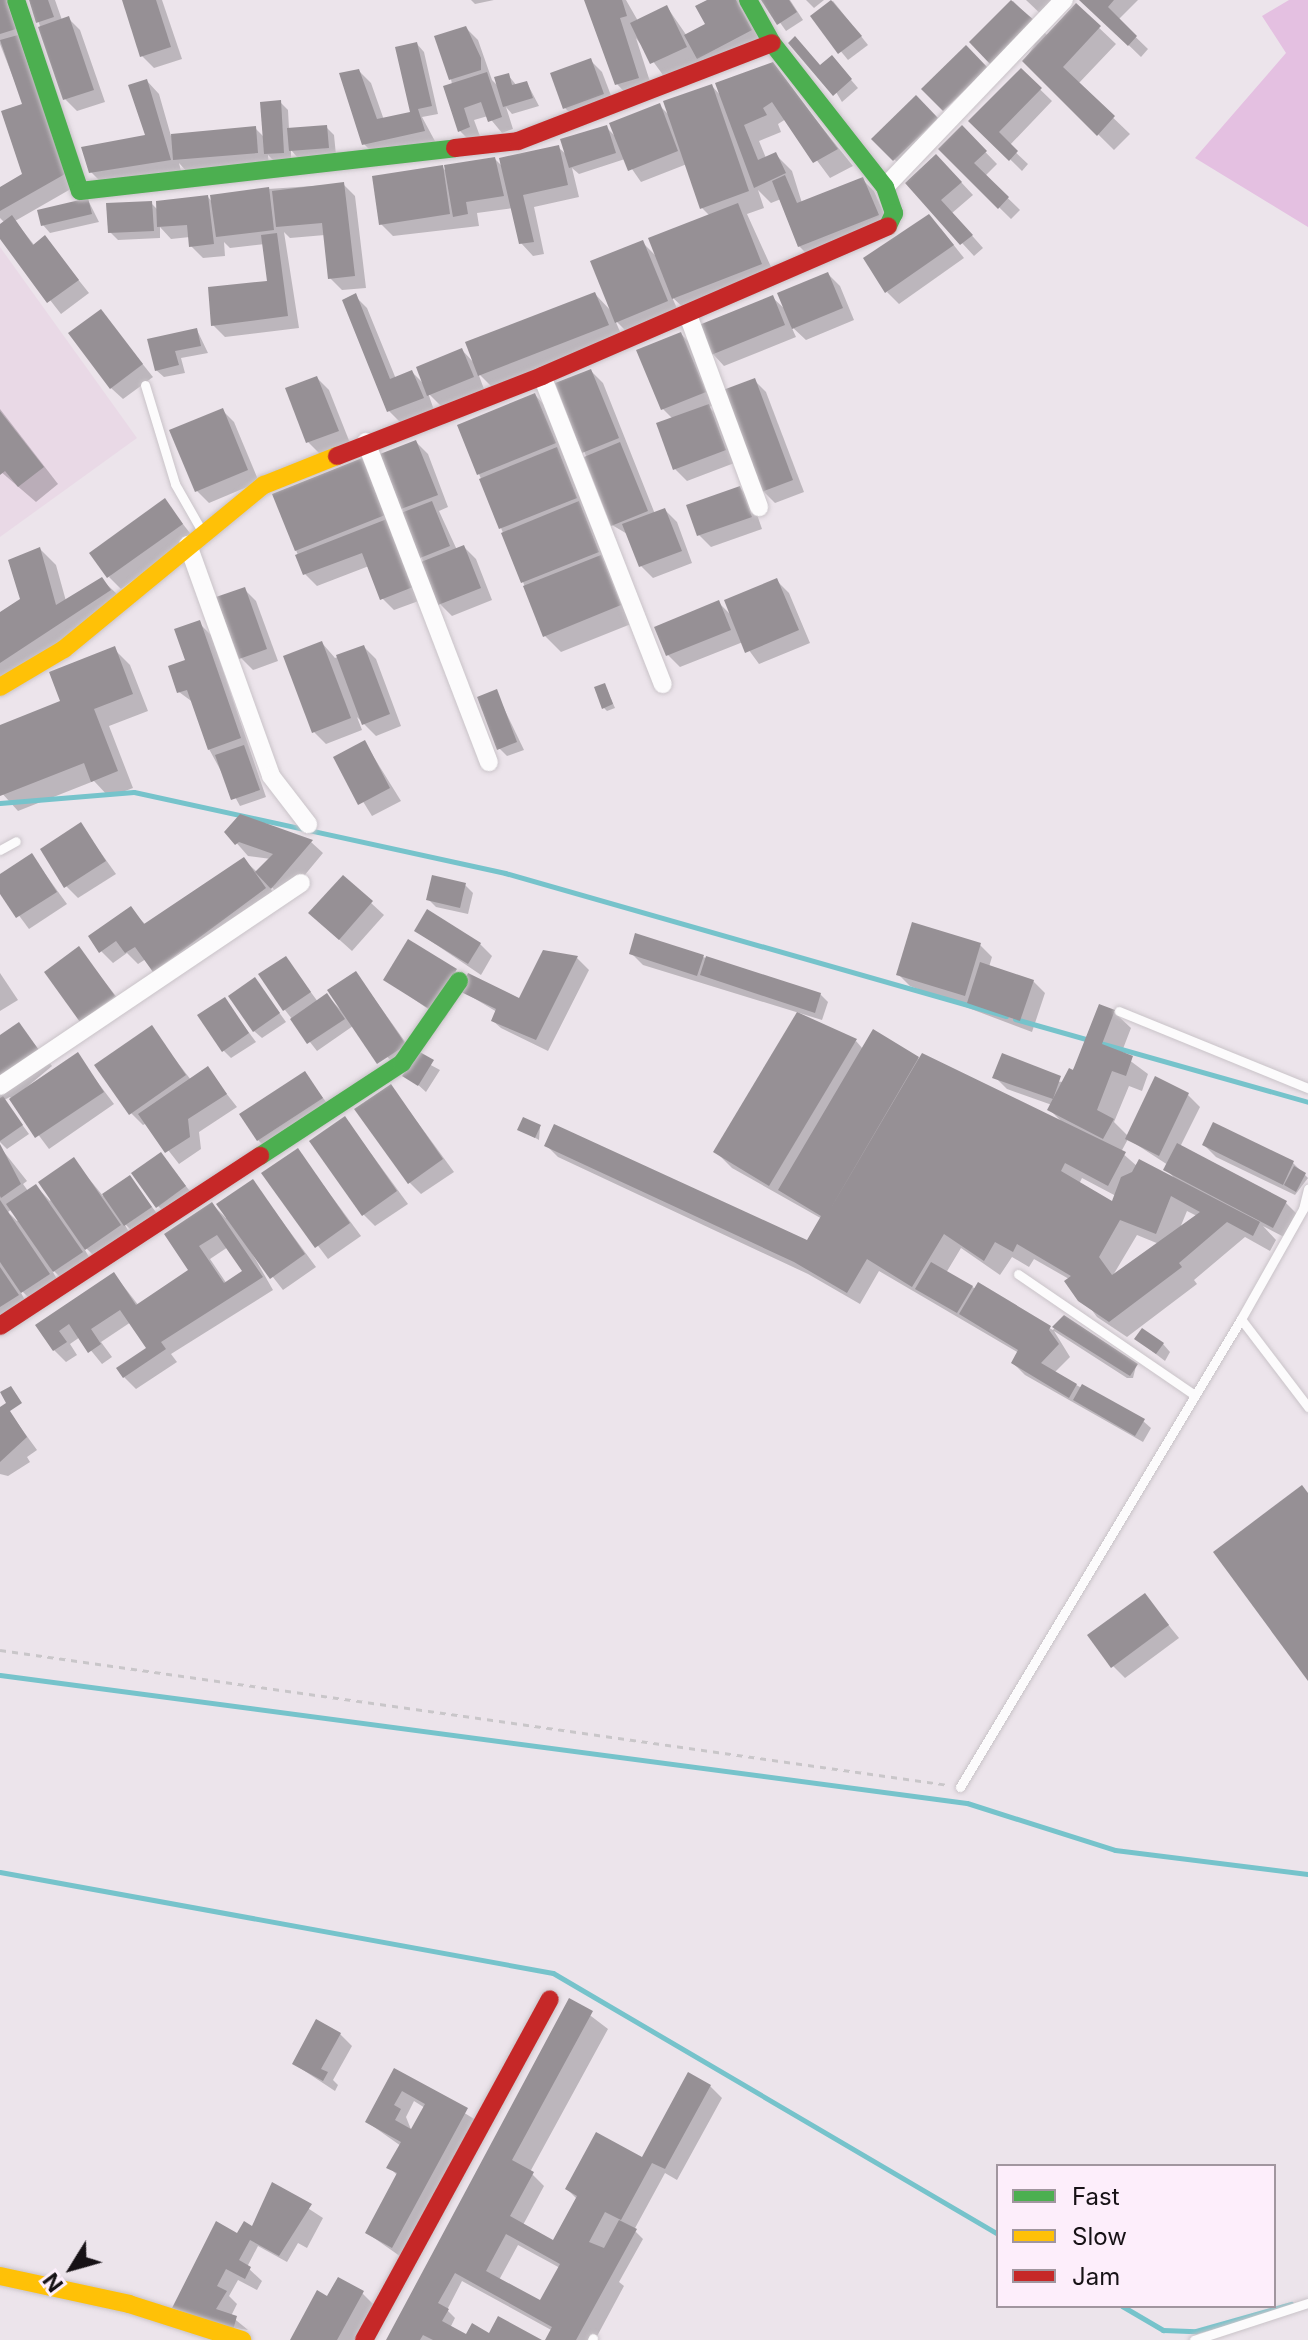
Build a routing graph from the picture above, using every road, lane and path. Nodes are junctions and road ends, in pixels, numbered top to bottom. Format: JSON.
{"nodes":[{"id":1,"x":16,"y":0,"type":"edge"},
{"id":2,"x":748,"y":0,"type":"edge"},
{"id":3,"x":1064,"y":0,"type":"edge"},
{"id":4,"x":772,"y":43,"type":"junction"},
{"id":5,"x":885,"y":187,"type":"junction"},
{"id":6,"x":688,"y":315,"type":"junction"},
{"id":7,"x":542,"y":376,"type":"junction"},
{"id":8,"x":145,"y":385,"type":"dead end"},
{"id":9,"x":366,"y":442,"type":"junction"},
{"id":10,"x":759,"y":507,"type":"dead end"},
{"id":11,"x":196,"y":539,"type":"junction"},
{"id":12,"x":663,"y":684,"type":"dead end"},
{"id":13,"x":0,"y":687,"type":"edge"},
{"id":14,"x":489,"y":762,"type":"dead end"},
{"id":15,"x":308,"y":824,"type":"dead end"},
{"id":16,"x":16,"y":841,"type":"dead end"},
{"id":17,"x":0,"y":850,"type":"edge"},
{"id":18,"x":301,"y":883,"type":"dead end"},
{"id":19,"x":459,"y":981,"type":"dead end"},
{"id":20,"x":1119,"y":1011,"type":"dead end"},
{"id":21,"x":0,"y":1086,"type":"edge"},
{"id":22,"x":1308,"y":1088,"type":"edge"},
{"id":23,"x":1308,"y":1189,"type":"edge"},
{"id":24,"x":1018,"y":1274,"type":"dead end"},
{"id":25,"x":1241,"y":1319,"type":"junction"},
{"id":26,"x":0,"y":1326,"type":"edge"},
{"id":27,"x":1195,"y":1395,"type":"junction"},
{"id":28,"x":1308,"y":1407,"type":"edge"},
{"id":29,"x":0,"y":1650,"type":"edge"},
{"id":30,"x":960,"y":1787,"type":"joint"},
{"id":31,"x":550,"y":1999,"type":"dead end"},
{"id":32,"x":0,"y":2276,"type":"edge"},
{"id":33,"x":1308,"y":2303,"type":"edge"},
{"id":34,"x":242,"y":2340,"type":"edge"},
{"id":35,"x":364,"y":2340,"type":"edge"},
{"id":36,"x":1194,"y":2340,"type":"edge"}],
"edges":[{"from":1,"to":4,"type":"street"},
{"from":2,"to":4,"type":"street"},
{"from":3,"to":5,"type":"street"},
{"from":4,"to":5,"type":"street"},
{"from":5,"to":6,"type":"street"},
{"from":6,"to":7,"type":"street"},
{"from":6,"to":10,"type":"street"},
{"from":7,"to":9,"type":"street"},
{"from":7,"to":12,"type":"street"},
{"from":8,"to":11,"type":"lane"},
{"from":9,"to":11,"type":"street"},
{"from":9,"to":14,"type":"street"},
{"from":11,"to":13,"type":"street"},
{"from":11,"to":15,"type":"street"},
{"from":16,"to":17,"type":"lane"},
{"from":18,"to":21,"type":"street"},
{"from":19,"to":26,"type":"street"},
{"from":20,"to":22,"type":"lane"},
{"from":23,"to":25,"type":"lane"},
{"from":24,"to":27,"type":"lane"},
{"from":25,"to":27,"type":"lane"},
{"from":25,"to":28,"type":"lane"},
{"from":27,"to":30,"type":"lane"},
{"from":29,"to":30,"type":"path"},
{"from":31,"to":35,"type":"street"},
{"from":32,"to":34,"type":"street"},
{"from":33,"to":36,"type":"lane"}]}
